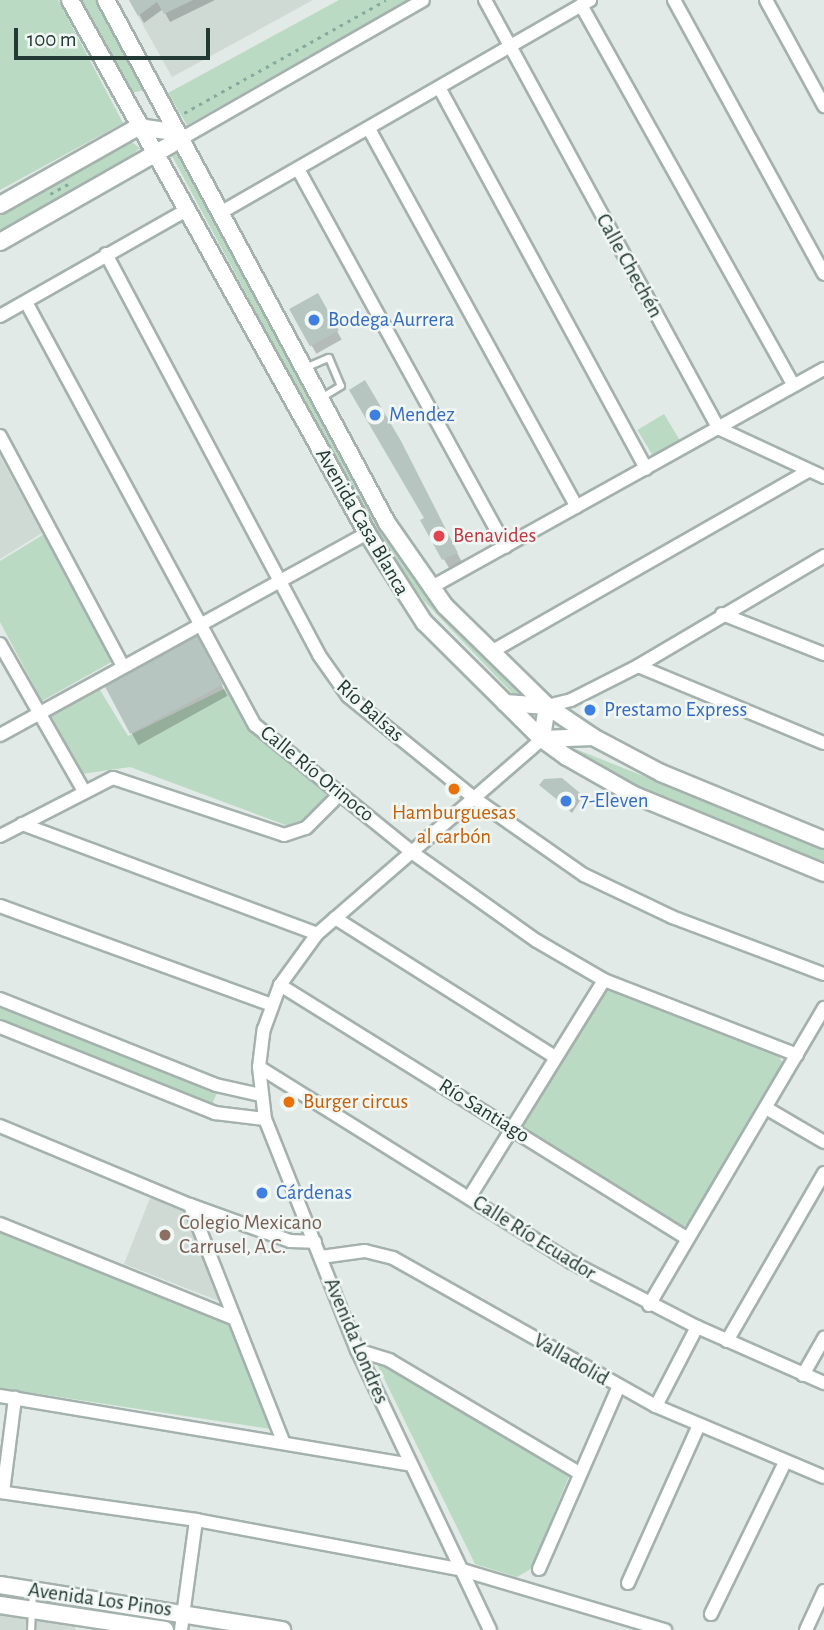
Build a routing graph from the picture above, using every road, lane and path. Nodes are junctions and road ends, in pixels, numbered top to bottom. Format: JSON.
{"nodes":[{"id":1,"x":70,"y":0,"type":"edge"},
{"id":2,"x":106,"y":0,"type":"edge"},
{"id":3,"x":386,"y":0,"type":"edge"},
{"id":4,"x":423,"y":0,"type":"edge"},
{"id":5,"x":485,"y":0,"type":"edge"},
{"id":6,"x":674,"y":0,"type":"edge"},
{"id":7,"x":766,"y":0,"type":"edge"},
{"id":8,"x":585,"y":3,"type":"edge"},
{"id":9,"x":511,"y":48,"type":"junction"},
{"id":10,"x":150,"y":87,"type":"junction"},
{"id":11,"x":440,"y":89,"type":"junction"},
{"id":12,"x":824,"y":106,"type":"edge"},
{"id":13,"x":184,"y":113,"type":"dead end"},
{"id":14,"x":144,"y":127,"type":"junction"},
{"id":15,"x":369,"y":129,"type":"junction"},
{"id":16,"x":180,"y":136,"type":"junction"},
{"id":17,"x":151,"y":153,"type":"junction"},
{"id":18,"x":298,"y":169,"type":"junction"},
{"id":19,"x":0,"y":205,"type":"edge"},
{"id":20,"x":186,"y":211,"type":"junction"},
{"id":21,"x":219,"y":213,"type":"junction"},
{"id":22,"x":0,"y":242,"type":"edge"},
{"id":23,"x":106,"y":254,"type":"junction"},
{"id":24,"x":824,"y":274,"type":"edge"},
{"id":25,"x":26,"y":302,"type":"junction"},
{"id":26,"x":0,"y":317,"type":"edge"},
{"id":27,"x":304,"y":369,"type":"junction"},
{"id":28,"x":822,"y":373,"type":"edge"},
{"id":29,"x":794,"y":386,"type":"junction"},
{"id":30,"x":320,"y":398,"type":"junction"},
{"id":31,"x":718,"y":428,"type":"junction"},
{"id":32,"x":0,"y":436,"type":"edge"},
{"id":33,"x":646,"y":468,"type":"junction"},
{"id":34,"x":808,"y":471,"type":"junction"},
{"id":35,"x":824,"y":477,"type":"edge"},
{"id":36,"x":577,"y":508,"type":"junction"},
{"id":37,"x":367,"y":533,"type":"junction"},
{"id":38,"x":506,"y":547,"type":"junction"},
{"id":39,"x":822,"y":559,"type":"edge"},
{"id":40,"x":416,"y":568,"type":"junction"},
{"id":41,"x":281,"y":581,"type":"junction"},
{"id":42,"x":394,"y":582,"type":"junction"},
{"id":43,"x":430,"y":588,"type":"junction"},
{"id":44,"x":722,"y":614,"type":"junction"},
{"id":45,"x":201,"y":625,"type":"junction"},
{"id":46,"x":0,"y":644,"type":"edge"},
{"id":47,"x":491,"y":652,"type":"junction"},
{"id":48,"x":824,"y":654,"type":"edge"},
{"id":49,"x":123,"y":666,"type":"junction"},
{"id":50,"x":638,"y":666,"type":"junction"},
{"id":51,"x":505,"y":703,"type":"junction"},
{"id":52,"x":547,"y":706,"type":"junction"},
{"id":53,"x":38,"y":714,"type":"junction"},
{"id":54,"x":0,"y":735,"type":"edge"},
{"id":55,"x":593,"y":737,"type":"junction"},
{"id":56,"x":542,"y":739,"type":"junction"},
{"id":57,"x":824,"y":743,"type":"edge"},
{"id":58,"x":84,"y":790,"type":"junction"},
{"id":59,"x":340,"y":794,"type":"junction"},
{"id":60,"x":474,"y":797,"type":"junction"},
{"id":61,"x":22,"y":824,"type":"junction"},
{"id":62,"x":0,"y":836,"type":"edge"},
{"id":63,"x":824,"y":840,"type":"edge"},
{"id":64,"x":413,"y":853,"type":"junction"},
{"id":65,"x":824,"y":873,"type":"edge"},
{"id":66,"x":0,"y":906,"type":"edge"},
{"id":67,"x":335,"y":918,"type":"junction"},
{"id":68,"x":317,"y":934,"type":"junction"},
{"id":69,"x":824,"y":974,"type":"edge"},
{"id":70,"x":604,"y":980,"type":"junction"},
{"id":71,"x":281,"y":985,"type":"junction"},
{"id":72,"x":0,"y":999,"type":"edge"},
{"id":73,"x":272,"y":1005,"type":"junction"},
{"id":74,"x":824,"y":1009,"type":"edge"},
{"id":75,"x":0,"y":1027,"type":"edge"},
{"id":76,"x":797,"y":1055,"type":"junction"},
{"id":77,"x":555,"y":1057,"type":"junction"},
{"id":78,"x":259,"y":1067,"type":"junction"},
{"id":79,"x":260,"y":1095,"type":"junction"},
{"id":80,"x":766,"y":1108,"type":"junction"},
{"id":81,"x":265,"y":1119,"type":"junction"},
{"id":82,"x":0,"y":1126,"type":"edge"},
{"id":83,"x":511,"y":1129,"type":"junction"},
{"id":84,"x":824,"y":1142,"type":"edge"},
{"id":85,"x":824,"y":1172,"type":"edge"},
{"id":86,"x":469,"y":1198,"type":"junction"},
{"id":87,"x":190,"y":1205,"type":"junction"},
{"id":88,"x":0,"y":1224,"type":"edge"},
{"id":89,"x":687,"y":1238,"type":"junction"},
{"id":90,"x":315,"y":1242,"type":"junction"},
{"id":91,"x":321,"y":1257,"type":"junction"},
{"id":92,"x":649,"y":1305,"type":"junction"},
{"id":93,"x":235,"y":1319,"type":"junction"},
{"id":94,"x":697,"y":1327,"type":"junction"},
{"id":95,"x":824,"y":1338,"type":"edge"},
{"id":96,"x":727,"y":1341,"type":"junction"},
{"id":97,"x":358,"y":1350,"type":"junction"},
{"id":98,"x":803,"y":1375,"type":"junction"},
{"id":99,"x":824,"y":1383,"type":"edge"},
{"id":100,"x":619,"y":1387,"type":"junction"},
{"id":101,"x":0,"y":1396,"type":"edge"},
{"id":102,"x":15,"y":1398,"type":"junction"},
{"id":103,"x":656,"y":1406,"type":"junction"},
{"id":104,"x":698,"y":1427,"type":"junction"},
{"id":105,"x":283,"y":1441,"type":"junction"},
{"id":106,"x":408,"y":1464,"type":"junction"},
{"id":107,"x":784,"y":1464,"type":"junction"},
{"id":108,"x":579,"y":1474,"type":"junction"},
{"id":109,"x":824,"y":1477,"type":"edge"},
{"id":110,"x":1,"y":1492,"type":"edge"},
{"id":111,"x":196,"y":1520,"type":"junction"},
{"id":112,"x":539,"y":1569,"type":"dead end"},
{"id":113,"x":462,"y":1570,"type":"junction"},
{"id":114,"x":628,"y":1583,"type":"dead end"},
{"id":115,"x":0,"y":1585,"type":"edge"},
{"id":116,"x":33,"y":1590,"type":"junction"},
{"id":117,"x":824,"y":1591,"type":"edge"},
{"id":118,"x":0,"y":1605,"type":"edge"},
{"id":119,"x":31,"y":1610,"type":"junction"},
{"id":120,"x":183,"y":1612,"type":"junction"},
{"id":121,"x":711,"y":1614,"type":"dead end"},
{"id":122,"x":234,"y":1625,"type":"edge"},
{"id":123,"x":31,"y":1630,"type":"edge"},
{"id":124,"x":165,"y":1630,"type":"edge"},
{"id":125,"x":181,"y":1630,"type":"edge"},
{"id":126,"x":282,"y":1630,"type":"edge"},
{"id":127,"x":490,"y":1630,"type":"edge"},
{"id":128,"x":665,"y":1630,"type":"edge"},
{"id":129,"x":806,"y":1630,"type":"edge"}],
"edges":[{"from":1,"to":14,"type":"street"},
{"from":2,"to":10,"type":"street","name":"Avenida Casa Blanca"},
{"from":3,"to":13,"type":"path"},
{"from":4,"to":16,"type":"street"},
{"from":5,"to":9,"type":"street","name":"Calle Chechén"},
{"from":6,"to":24,"type":"street"},
{"from":7,"to":12,"type":"street"},
{"from":8,"to":9,"type":"street"},
{"from":8,"to":29,"type":"street"},
{"from":9,"to":11,"type":"street"},
{"from":9,"to":31,"type":"street","name":"Calle Chechén"},
{"from":10,"to":14,"type":"street"},
{"from":10,"to":16,"type":"street","name":"Avenida Casa Blanca"},
{"from":11,"to":15,"type":"street"},
{"from":11,"to":33,"type":"street"},
{"from":14,"to":16,"type":"street"},
{"from":14,"to":17,"type":"street"},
{"from":14,"to":19,"type":"street"},
{"from":15,"to":18,"type":"street"},
{"from":15,"to":36,"type":"street"},
{"from":16,"to":17,"type":"street"},
{"from":16,"to":21,"type":"street","name":"Avenida Casa Blanca"},
{"from":17,"to":20,"type":"street","name":"Avenida Casa Blanca"},
{"from":17,"to":22,"type":"street"},
{"from":18,"to":21,"type":"street"},
{"from":18,"to":38,"type":"street"},
{"from":20,"to":23,"type":"street"},
{"from":20,"to":37,"type":"street","name":"Avenida Casa Blanca"},
{"from":21,"to":27,"type":"street","name":"Avenida Casa Blanca"},
{"from":23,"to":25,"type":"street"},
{"from":23,"to":41,"type":"street","name":"Río Balsas"},
{"from":25,"to":26,"type":"street"},
{"from":25,"to":45,"type":"street","name":"Calle Río Orinoco"},
{"from":27,"to":30,"type":"street","name":"Avenida Casa Blanca"},
{"from":27,"to":30,"type":"lane"},
{"from":28,"to":29,"type":"street"},
{"from":29,"to":31,"type":"street"},
{"from":30,"to":40,"type":"street","name":"Avenida Casa Blanca"},
{"from":31,"to":33,"type":"street"},
{"from":31,"to":34,"type":"street"},
{"from":32,"to":49,"type":"street"},
{"from":33,"to":36,"type":"street"},
{"from":34,"to":35,"type":"street"},
{"from":34,"to":47,"type":"street"},
{"from":36,"to":38,"type":"street"},
{"from":37,"to":41,"type":"street"},
{"from":37,"to":42,"type":"street","name":"Avenida Casa Blanca"},
{"from":38,"to":43,"type":"street"},
{"from":39,"to":44,"type":"street"},
{"from":40,"to":42,"type":"street"},
{"from":40,"to":43,"type":"street","name":"Avenida Casa Blanca"},
{"from":41,"to":45,"type":"street"},
{"from":41,"to":60,"type":"street","name":"Río Balsas"},
{"from":42,"to":51,"type":"street","name":"Avenida Casa Blanca"},
{"from":43,"to":47,"type":"street","name":"Avenida Casa Blanca"},
{"from":44,"to":48,"type":"street"},
{"from":44,"to":50,"type":"street"},
{"from":45,"to":49,"type":"street"},
{"from":45,"to":59,"type":"street","name":"Calle Río Orinoco"},
{"from":46,"to":53,"type":"street"},
{"from":47,"to":52,"type":"street","name":"Avenida Casa Blanca"},
{"from":49,"to":53,"type":"street"},
{"from":50,"to":52,"type":"street"},
{"from":50,"to":57,"type":"street"},
{"from":51,"to":52,"type":"street"},
{"from":51,"to":56,"type":"street","name":"Avenida Casa Blanca"},
{"from":52,"to":55,"type":"street","name":"Avenida Casa Blanca"},
{"from":52,"to":56,"type":"street"},
{"from":53,"to":54,"type":"street"},
{"from":53,"to":58,"type":"street"},
{"from":55,"to":56,"type":"street"},
{"from":55,"to":63,"type":"street","name":"Avenida Casa Blanca"},
{"from":56,"to":60,"type":"street","name":"Avenida Londres"},
{"from":56,"to":65,"type":"street","name":"Avenida Casa Blanca"},
{"from":58,"to":59,"type":"street"},
{"from":58,"to":61,"type":"street"},
{"from":59,"to":64,"type":"street","name":"Calle Río Orinoco"},
{"from":60,"to":64,"type":"street","name":"Avenida Londres"},
{"from":60,"to":69,"type":"street","name":"Río Balsas"},
{"from":61,"to":62,"type":"street"},
{"from":61,"to":68,"type":"street"},
{"from":64,"to":67,"type":"street","name":"Avenida Londres"},
{"from":64,"to":70,"type":"street","name":"Calle Río Orinoco"},
{"from":66,"to":73,"type":"street"},
{"from":67,"to":68,"type":"street","name":"Avenida Londres"},
{"from":67,"to":77,"type":"street"},
{"from":68,"to":71,"type":"street","name":"Avenida Londres"},
{"from":70,"to":76,"type":"street","name":"Calle Río Orinoco"},
{"from":70,"to":77,"type":"street"},
{"from":71,"to":73,"type":"street","name":"Avenida Londres"},
{"from":71,"to":83,"type":"street","name":"Río Santiago"},
{"from":72,"to":79,"type":"street"},
{"from":73,"to":78,"type":"street","name":"Avenida Londres"},
{"from":74,"to":76,"type":"street"},
{"from":75,"to":81,"type":"street"},
{"from":76,"to":80,"type":"street"},
{"from":77,"to":83,"type":"street"},
{"from":78,"to":79,"type":"street","name":"Avenida Londres"},
{"from":78,"to":86,"type":"street","name":"Calle Río Ecuador"},
{"from":79,"to":81,"type":"street","name":"Avenida Londres"},
{"from":80,"to":84,"type":"street"},
{"from":80,"to":89,"type":"street"},
{"from":81,"to":90,"type":"street","name":"Avenida Londres"},
{"from":82,"to":87,"type":"street"},
{"from":83,"to":86,"type":"street"},
{"from":83,"to":89,"type":"street","name":"Río Santiago"},
{"from":85,"to":96,"type":"street"},
{"from":86,"to":92,"type":"street","name":"Calle Río Ecuador"},
{"from":87,"to":90,"type":"street"},
{"from":87,"to":93,"type":"street"},
{"from":88,"to":93,"type":"street"},
{"from":89,"to":92,"type":"street"},
{"from":90,"to":91,"type":"street","name":"Avenida Londres"},
{"from":91,"to":97,"type":"street","name":"Avenida Londres"},
{"from":91,"to":100,"type":"street","name":"Valladolid"},
{"from":92,"to":94,"type":"street","name":"Calle Río Ecuador"},
{"from":93,"to":105,"type":"street"},
{"from":94,"to":96,"type":"street","name":"Calle Río Ecuador"},
{"from":94,"to":103,"type":"street"},
{"from":95,"to":98,"type":"street"},
{"from":96,"to":98,"type":"street","name":"Calle Río Ecuador"},
{"from":97,"to":106,"type":"street","name":"Avenida Londres"},
{"from":97,"to":108,"type":"street"},
{"from":98,"to":99,"type":"street","name":"Calle Río Ecuador"},
{"from":100,"to":103,"type":"street","name":"Valladolid"},
{"from":100,"to":108,"type":"street"},
{"from":101,"to":102,"type":"street"},
{"from":102,"to":105,"type":"street"},
{"from":102,"to":110,"type":"street"},
{"from":103,"to":104,"type":"street","name":"Valladolid"},
{"from":104,"to":107,"type":"street","name":"Valladolid"},
{"from":104,"to":114,"type":"street"},
{"from":105,"to":106,"type":"street"},
{"from":106,"to":113,"type":"street","name":"Avenida Londres"},
{"from":107,"to":109,"type":"street","name":"Valladolid"},
{"from":107,"to":121,"type":"street"},
{"from":108,"to":112,"type":"street"},
{"from":110,"to":111,"type":"street"},
{"from":111,"to":113,"type":"street"},
{"from":111,"to":120,"type":"street"},
{"from":113,"to":127,"type":"street","name":"Avenida Londres"},
{"from":113,"to":128,"type":"street"},
{"from":115,"to":116,"type":"street","name":"Avenida Los Pinos"},
{"from":116,"to":119,"type":"lane"},
{"from":116,"to":120,"type":"street","name":"Avenida Los Pinos"},
{"from":117,"to":129,"type":"street"},
{"from":118,"to":119,"type":"street","name":"Avenida Los Pinos"},
{"from":119,"to":123,"type":"lane"},
{"from":119,"to":124,"type":"street","name":"Avenida Los Pinos"},
{"from":120,"to":122,"type":"street","name":"Avenida Los Pinos"},
{"from":120,"to":125,"type":"street"},
{"from":122,"to":126,"type":"street","name":"Avenida Los Pinos"}]}
